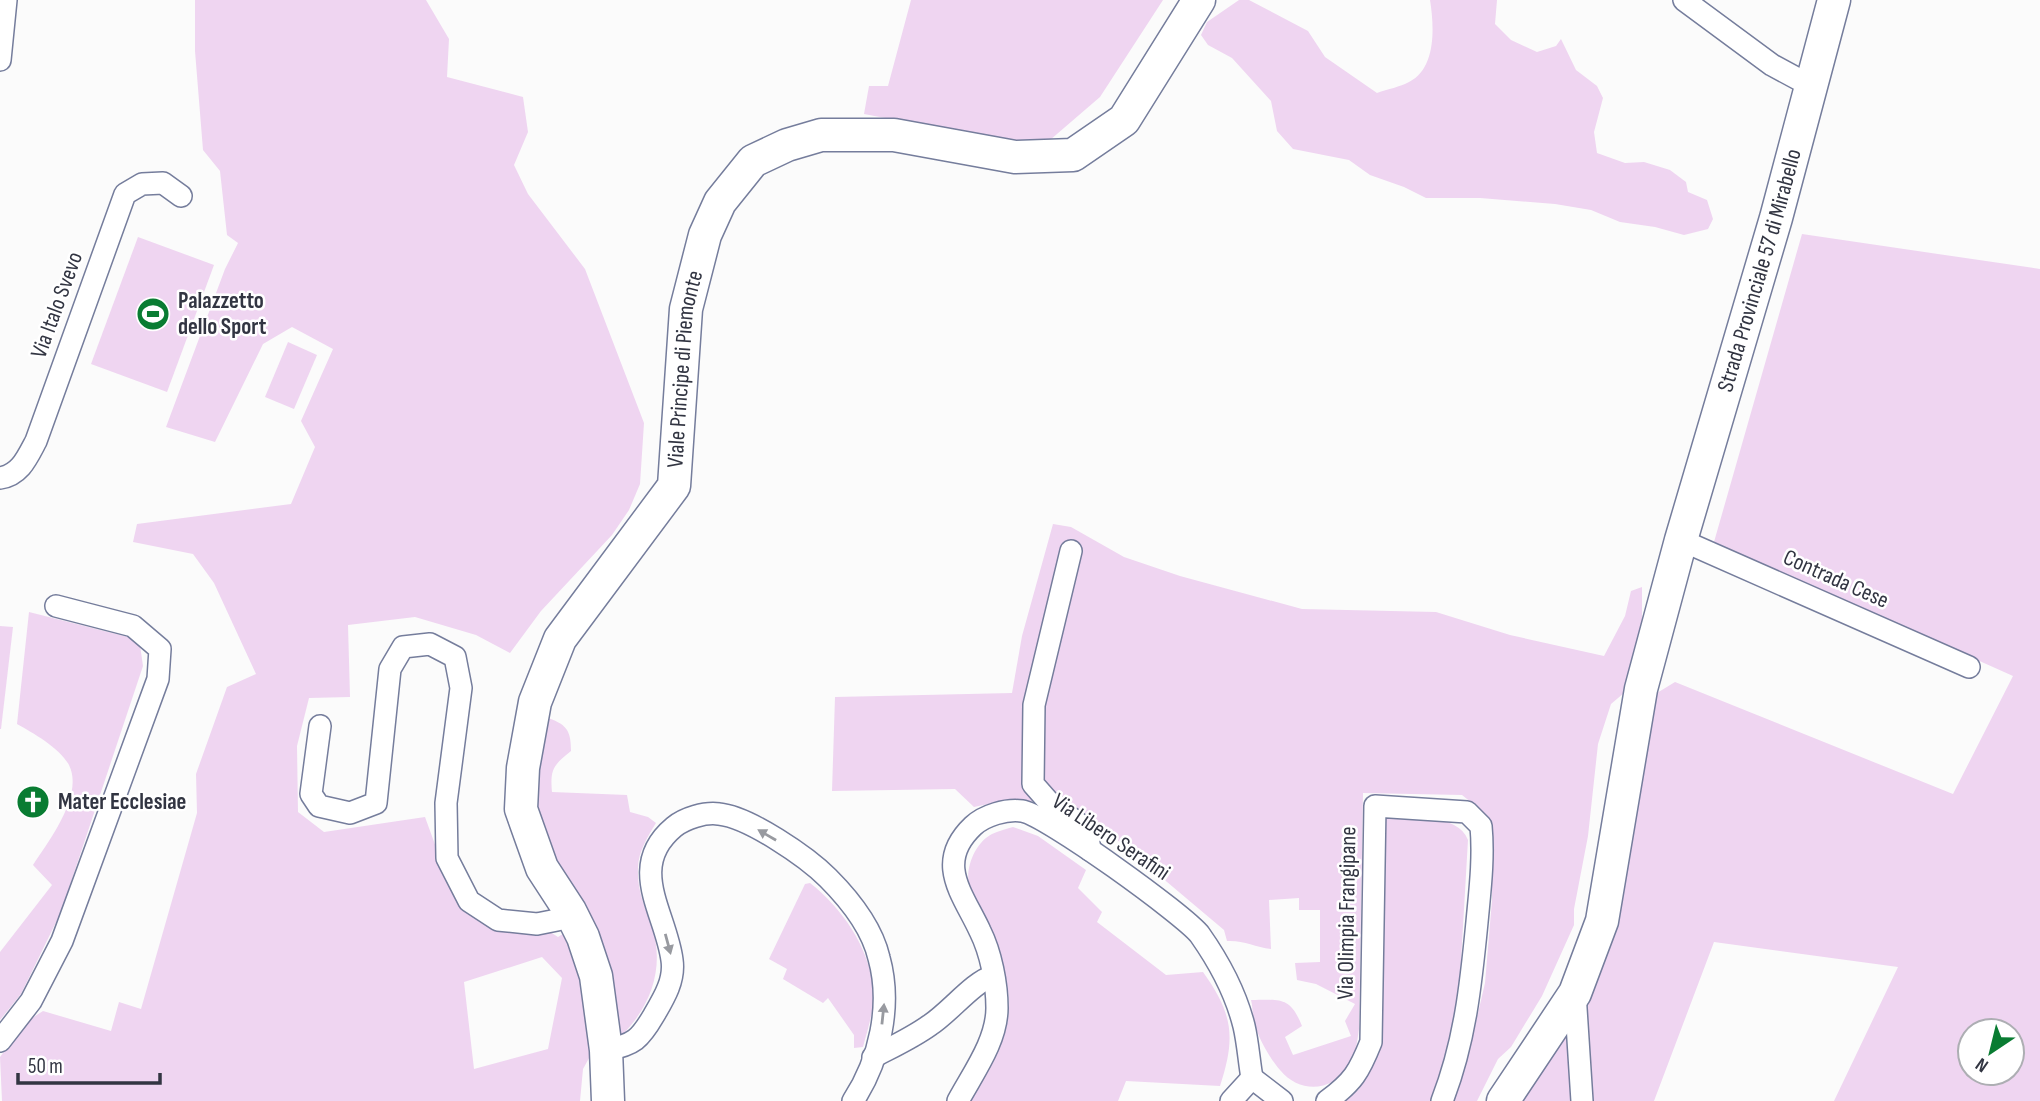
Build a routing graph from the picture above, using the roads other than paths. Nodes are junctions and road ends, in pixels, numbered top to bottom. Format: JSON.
{"nodes":[{"id":1,"x":6,"y":0,"type":"edge"},
{"id":2,"x":1199,"y":0,"type":"edge"},
{"id":3,"x":1684,"y":0,"type":"edge"},
{"id":4,"x":1834,"y":0,"type":"edge"},
{"id":5,"x":0,"y":60,"type":"edge"},
{"id":6,"x":1811,"y":86,"type":"junction"},
{"id":7,"x":181,"y":196,"type":"dead end"},
{"id":8,"x":0,"y":478,"type":"edge"},
{"id":9,"x":1681,"y":540,"type":"junction"},
{"id":10,"x":1071,"y":551,"type":"dead end"},
{"id":11,"x":55,"y":606,"type":"dead end"},
{"id":12,"x":1969,"y":667,"type":"dead end"},
{"id":13,"x":320,"y":726,"type":"dead end"},
{"id":14,"x":1090,"y":850,"type":"junction"},
{"id":15,"x":570,"y":911,"type":"junction"},
{"id":16,"x":993,"y":976,"type":"junction"},
{"id":17,"x":1575,"y":993,"type":"junction"},
{"id":18,"x":0,"y":1041,"type":"edge"},
{"id":19,"x":606,"y":1050,"type":"junction"},
{"id":20,"x":873,"y":1057,"type":"junction"},
{"id":21,"x":1252,"y":1078,"type":"junction"},
{"id":22,"x":608,"y":1101,"type":"edge"},
{"id":23,"x":853,"y":1101,"type":"edge"},
{"id":24,"x":958,"y":1101,"type":"edge"},
{"id":25,"x":1231,"y":1101,"type":"edge"},
{"id":26,"x":1282,"y":1101,"type":"edge"},
{"id":27,"x":1326,"y":1101,"type":"edge"},
{"id":28,"x":1442,"y":1101,"type":"edge"},
{"id":29,"x":1503,"y":1101,"type":"edge"},
{"id":30,"x":1582,"y":1101,"type":"edge"}],
"edges":[{"from":1,"to":5,"type":"street"},
{"from":2,"to":15,"type":"street","name":"Viale Principe di Piemonte"},
{"from":3,"to":6,"type":"street"},
{"from":4,"to":6,"type":"street","name":"Strada Provinciale 57 di Mirabello"},
{"from":6,"to":9,"type":"street","name":"Strada Provinciale 57 di Mirabello"},
{"from":7,"to":8,"type":"street","name":"Via Italo Svevo"},
{"from":9,"to":12,"type":"street","name":"Contrada Cese"},
{"from":9,"to":17,"type":"street","name":"Strada Provinciale 57 di Mirabello"},
{"from":10,"to":14,"type":"street"},
{"from":11,"to":18,"type":"street"},
{"from":13,"to":15,"type":"street"},
{"from":14,"to":16,"type":"street","name":"Via Libero Serafini"},
{"from":14,"to":21,"type":"street","name":"Via Libero Serafini"},
{"from":15,"to":19,"type":"street","name":"Viale Principe di Piemonte"},
{"from":16,"to":20,"type":"street"},
{"from":16,"to":24,"type":"street","name":"Via Libero Serafini"},
{"from":17,"to":29,"type":"street","name":"Strada Provinciale 57 di Mirabello"},
{"from":17,"to":30,"type":"street"},
{"from":20,"to":19,"type":"street","one_way":true},
{"from":19,"to":22,"type":"street","name":"Viale Principe di Piemonte"},
{"from":20,"to":23,"type":"street"},
{"from":21,"to":25,"type":"street"},
{"from":21,"to":26,"type":"street"},
{"from":27,"to":28,"type":"street","name":"Via Olimpia Frangipane"}]}
